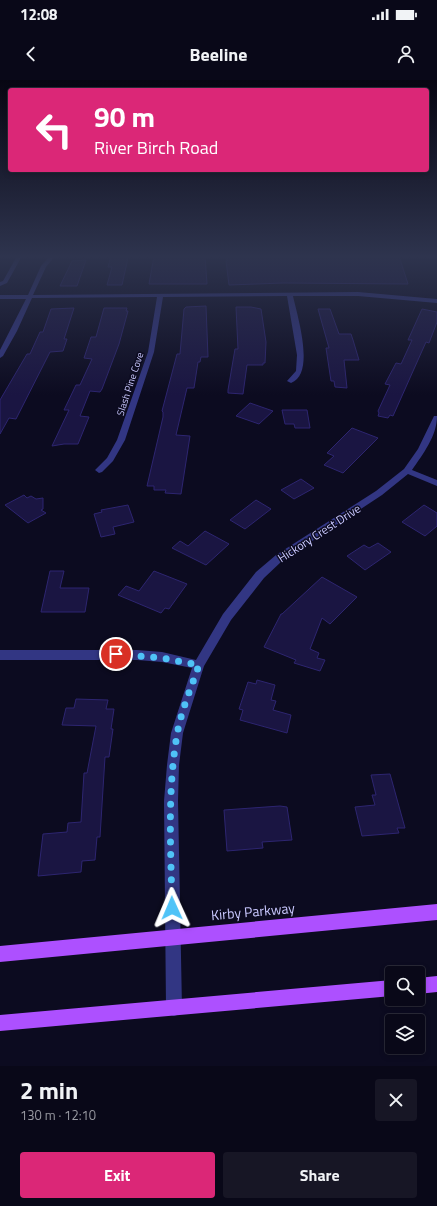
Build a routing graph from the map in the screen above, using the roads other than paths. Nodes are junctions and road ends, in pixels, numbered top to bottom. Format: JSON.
{"nodes":[{"id":1,"x":28,"y":302,"type":"edge"},
{"id":2,"x":159,"y":302,"type":"edge"},
{"id":3,"x":291,"y":302,"type":"edge"},
{"id":4,"x":0,"y":356,"type":"edge"},
{"id":5,"x":291,"y":381,"type":"dead end"},
{"id":6,"x":437,"y":418,"type":"edge"},
{"id":7,"x":99,"y":470,"type":"dead end"},
{"id":8,"x":407,"y":470,"type":"junction"},
{"id":9,"x":437,"y":483,"type":"edge"},
{"id":10,"x":0,"y":655,"type":"edge"},
{"id":11,"x":199,"y":665,"type":"junction"},
{"id":12,"x":437,"y":912,"type":"edge"},
{"id":13,"x":173,"y":936,"type":"junction"},
{"id":14,"x":0,"y":954,"type":"edge"},
{"id":15,"x":437,"y":984,"type":"edge"},
{"id":16,"x":425,"y":985,"type":"edge"},
{"id":17,"x":385,"y":989,"type":"edge"},
{"id":18,"x":174,"y":1008,"type":"junction"},
{"id":19,"x":0,"y":1023,"type":"edge"}],
"edges":[{"from":1,"to":4,"type":"street"},
{"from":2,"to":7,"type":"street","name":"Slash Pine Cove"},
{"from":3,"to":5,"type":"street"},
{"from":6,"to":8,"type":"street","name":"Hickory Crest Drive"},
{"from":8,"to":9,"type":"street"},
{"from":8,"to":11,"type":"street","name":"Hickory Crest Drive"},
{"from":10,"to":11,"type":"street"},
{"from":11,"to":13,"type":"street","name":"Hickory Crest Drive"},
{"from":12,"to":13,"type":"main road","name":"Kirby Parkway"},
{"from":13,"to":14,"type":"main road","name":"Kirby Parkway"},
{"from":13,"to":18,"type":"street","name":"Hickory Crest Drive"},
{"from":15,"to":16,"type":"main road"},
{"from":17,"to":18,"type":"main road"},
{"from":18,"to":19,"type":"main road"}]}
